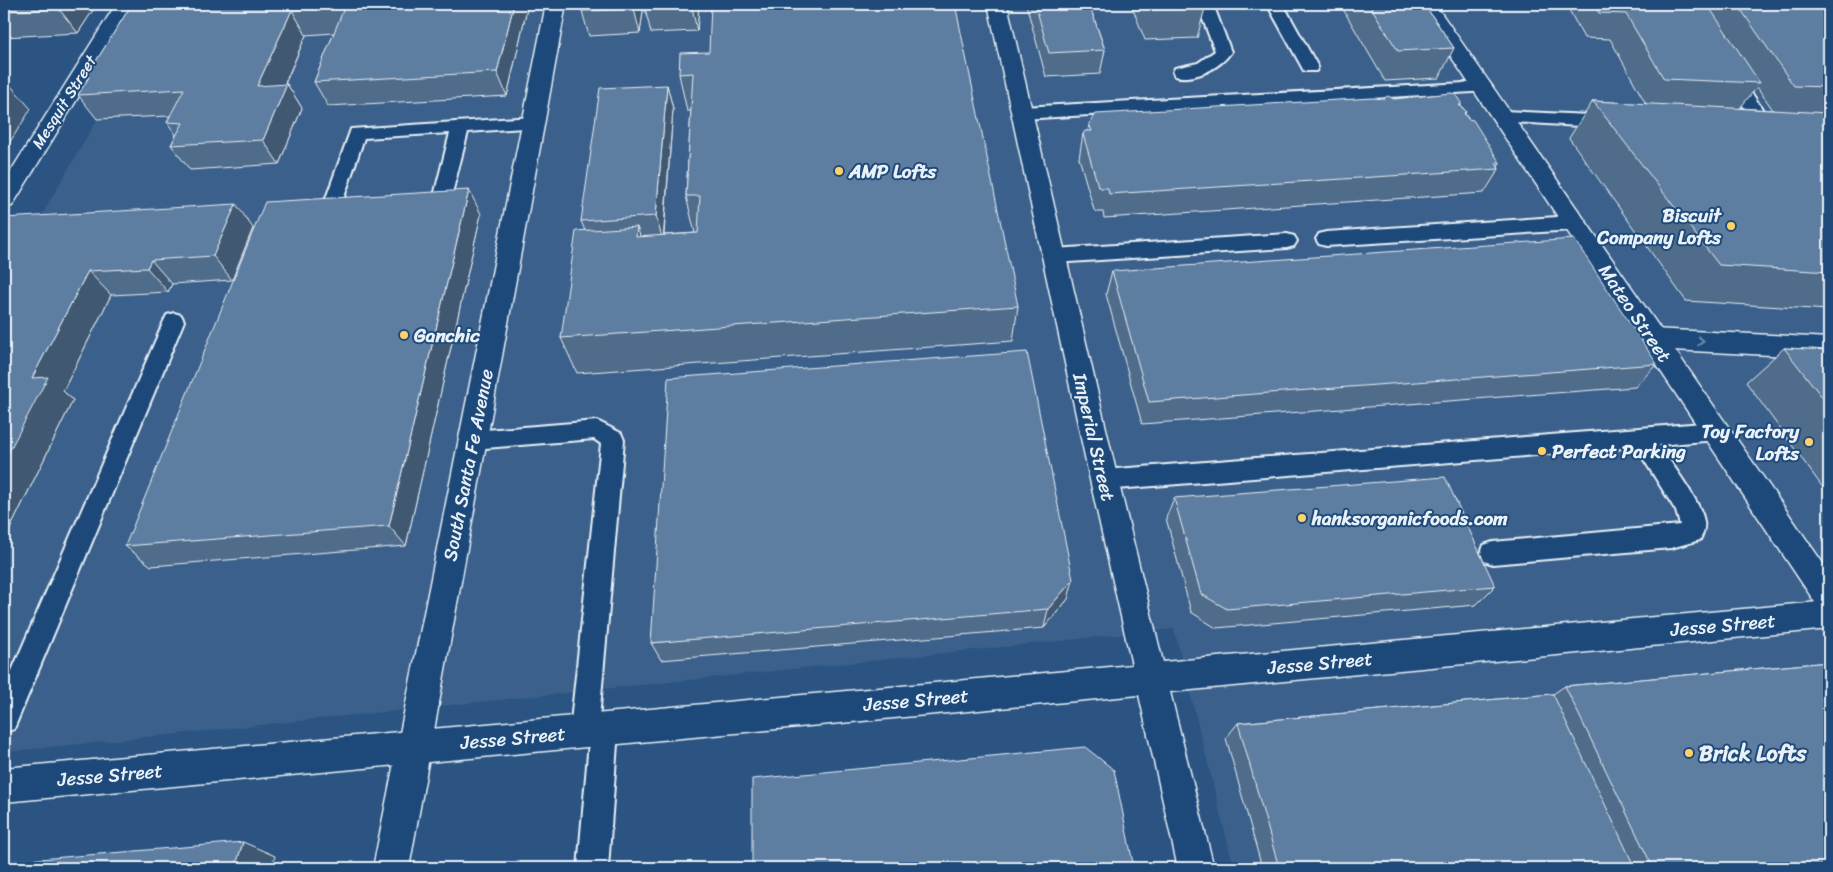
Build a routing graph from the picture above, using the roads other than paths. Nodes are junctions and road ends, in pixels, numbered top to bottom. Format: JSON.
{"nodes":[{"id":1,"x":125,"y":4,"type":"edge"},
{"id":2,"x":556,"y":4,"type":"edge"},
{"id":3,"x":998,"y":4,"type":"edge"},
{"id":4,"x":1205,"y":4,"type":"edge"},
{"id":5,"x":1274,"y":4,"type":"edge"},
{"id":6,"x":1426,"y":4,"type":"edge"},
{"id":7,"x":1721,"y":59,"type":"edge"},
{"id":8,"x":1310,"y":67,"type":"dead end"},
{"id":9,"x":1181,"y":72,"type":"dead end"},
{"id":10,"x":1483,"y":87,"type":"junction"},
{"id":11,"x":1022,"y":113,"type":"junction"},
{"id":12,"x":1503,"y":117,"type":"junction"},
{"id":13,"x":533,"y":123,"type":"junction"},
{"id":14,"x":1631,"y":123,"type":"edge"},
{"id":15,"x":461,"y":127,"type":"junction"},
{"id":16,"x":1749,"y":130,"type":"edge"},
{"id":17,"x":443,"y":196,"type":"edge"},
{"id":18,"x":4,"y":200,"type":"edge"},
{"id":19,"x":334,"y":201,"type":"edge"},
{"id":20,"x":1574,"y":223,"type":"junction"},
{"id":21,"x":1326,"y":239,"type":"dead end"},
{"id":22,"x":1287,"y":242,"type":"dead end"},
{"id":23,"x":1054,"y":256,"type":"junction"},
{"id":24,"x":174,"y":321,"type":"dead end"},
{"id":25,"x":1652,"y":339,"type":"junction"},
{"id":26,"x":1829,"y":348,"type":"edge"},
{"id":27,"x":1716,"y":431,"type":"junction"},
{"id":28,"x":1642,"y":436,"type":"junction"},
{"id":29,"x":472,"y":440,"type":"junction"},
{"id":30,"x":1104,"y":480,"type":"junction"},
{"id":31,"x":1494,"y":553,"type":"dead end"},
{"id":32,"x":1829,"y":597,"type":"edge"},
{"id":33,"x":1829,"y":615,"type":"edge"},
{"id":34,"x":1151,"y":678,"type":"junction"},
{"id":35,"x":4,"y":720,"type":"edge"},
{"id":36,"x":594,"y":730,"type":"junction"},
{"id":37,"x":414,"y":747,"type":"junction"},
{"id":38,"x":4,"y":785,"type":"edge"},
{"id":39,"x":391,"y":868,"type":"edge"},
{"id":40,"x":594,"y":868,"type":"edge"},
{"id":41,"x":1196,"y":868,"type":"edge"}],
"edges":[{"from":1,"to":18,"type":"street","name":"Mesquit Street"},
{"from":2,"to":13,"type":"street","name":"South Santa Fe Avenue"},
{"from":3,"to":11,"type":"street","name":"Imperial Street"},
{"from":4,"to":9,"type":"lane"},
{"from":5,"to":8,"type":"lane"},
{"from":6,"to":10,"type":"street","name":"Mateo Street"},
{"from":7,"to":16,"type":"lane"},
{"from":10,"to":11,"type":"lane"},
{"from":10,"to":12,"type":"street","name":"Mateo Street"},
{"from":11,"to":23,"type":"street","name":"Imperial Street"},
{"from":12,"to":14,"type":"lane"},
{"from":12,"to":20,"type":"street","name":"Mateo Street"},
{"from":13,"to":15,"type":"lane"},
{"from":13,"to":29,"type":"street","name":"South Santa Fe Avenue"},
{"from":15,"to":17,"type":"lane"},
{"from":15,"to":19,"type":"lane"},
{"from":20,"to":21,"type":"lane"},
{"from":20,"to":25,"type":"street","name":"Mateo Street"},
{"from":22,"to":23,"type":"lane"},
{"from":23,"to":30,"type":"street","name":"Imperial Street"},
{"from":24,"to":35,"type":"lane"},
{"from":25,"to":26,"type":"street","one_way":true},
{"from":25,"to":27,"type":"street","name":"Mateo Street"},
{"from":27,"to":28,"type":"lane"},
{"from":27,"to":32,"type":"street","name":"Mateo Street"},
{"from":28,"to":30,"type":"lane"},
{"from":28,"to":31,"type":"lane"},
{"from":29,"to":36,"type":"lane"},
{"from":29,"to":37,"type":"street","name":"South Santa Fe Avenue"},
{"from":30,"to":34,"type":"street","name":"Imperial Street"},
{"from":33,"to":34,"type":"street","name":"Jesse Street"},
{"from":34,"to":36,"type":"street","name":"Jesse Street"},
{"from":34,"to":41,"type":"street","name":"Imperial Street"},
{"from":36,"to":37,"type":"street","name":"Jesse Street"},
{"from":36,"to":40,"type":"lane"},
{"from":37,"to":38,"type":"street","name":"Jesse Street"},
{"from":37,"to":39,"type":"street","name":"South Santa Fe Avenue"}]}
